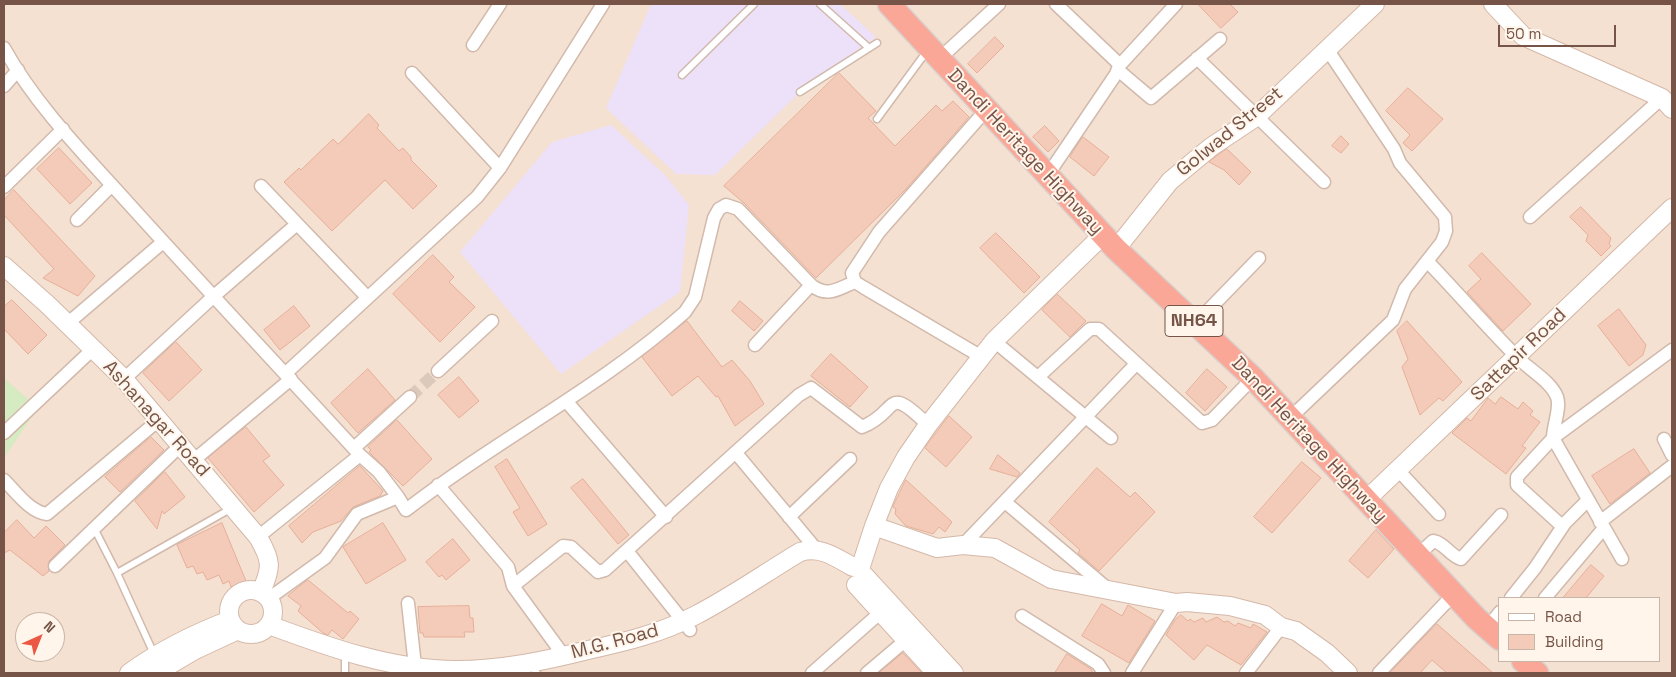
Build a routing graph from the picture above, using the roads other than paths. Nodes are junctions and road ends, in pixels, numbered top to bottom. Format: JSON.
{"nodes":[{"id":1,"x":500,"y":4,"type":"edge"},
{"id":2,"x":603,"y":4,"type":"edge"},
{"id":3,"x":754,"y":4,"type":"edge"},
{"id":4,"x":820,"y":4,"type":"edge"},
{"id":5,"x":889,"y":4,"type":"edge"},
{"id":6,"x":999,"y":4,"type":"edge"},
{"id":7,"x":1056,"y":4,"type":"edge"},
{"id":8,"x":1176,"y":4,"type":"edge"},
{"id":9,"x":1375,"y":4,"type":"edge"},
{"id":10,"x":1493,"y":4,"type":"edge"},
{"id":11,"x":1220,"y":38,"type":"dead end"},
{"id":12,"x":877,"y":43,"type":"dead end"},
{"id":13,"x":473,"y":45,"type":"dead end"},
{"id":14,"x":4,"y":48,"type":"edge"},
{"id":15,"x":869,"y":48,"type":"junction"},
{"id":16,"x":1327,"y":49,"type":"junction"},
{"id":17,"x":934,"y":54,"type":"junction"},
{"id":18,"x":1197,"y":58,"type":"junction"},
{"id":19,"x":1119,"y":68,"type":"junction"},
{"id":20,"x":18,"y":70,"type":"junction"},
{"id":21,"x":412,"y":73,"type":"dead end"},
{"id":22,"x":682,"y":75,"type":"dead end"},
{"id":23,"x":4,"y":86,"type":"edge"},
{"id":24,"x":800,"y":92,"type":"dead end"},
{"id":25,"x":1667,"y":104,"type":"edge"},
{"id":26,"x":986,"y":110,"type":"junction"},
{"id":27,"x":1256,"y":117,"type":"junction"},
{"id":28,"x":877,"y":119,"type":"dead end"},
{"id":29,"x":63,"y":129,"type":"junction"},
{"id":30,"x":500,"y":168,"type":"junction"},
{"id":31,"x":1047,"y":176,"type":"junction"},
{"id":32,"x":1324,"y":182,"type":"dead end"},
{"id":33,"x":112,"y":185,"type":"junction"},
{"id":34,"x":261,"y":186,"type":"dead end"},
{"id":35,"x":4,"y":187,"type":"edge"},
{"id":36,"x":1672,"y":208,"type":"edge"},
{"id":37,"x":1530,"y":217,"type":"dead end"},
{"id":38,"x":77,"y":220,"type":"dead end"},
{"id":39,"x":297,"y":224,"type":"junction"},
{"id":40,"x":163,"y":242,"type":"junction"},
{"id":41,"x":1109,"y":242,"type":"junction"},
{"id":42,"x":1259,"y":258,"type":"dead end"},
{"id":43,"x":1427,"y":260,"type":"junction"},
{"id":44,"x":7,"y":274,"type":"edge"},
{"id":45,"x":856,"y":282,"type":"junction"},
{"id":46,"x":810,"y":285,"type":"junction"},
{"id":47,"x":214,"y":296,"type":"junction"},
{"id":48,"x":368,"y":297,"type":"junction"},
{"id":49,"x":492,"y":321,"type":"dead end"},
{"id":50,"x":68,"y":324,"type":"junction"},
{"id":51,"x":1196,"y":324,"type":"junction"},
{"id":52,"x":994,"y":341,"type":"junction"},
{"id":53,"x":755,"y":345,"type":"dead end"},
{"id":54,"x":93,"y":349,"type":"junction"},
{"id":55,"x":1672,"y":350,"type":"edge"},
{"id":56,"x":980,"y":356,"type":"junction"},
{"id":57,"x":1517,"y":357,"type":"junction"},
{"id":58,"x":1136,"y":364,"type":"junction"},
{"id":59,"x":438,"y":370,"type":"tunnel mouth"},
{"id":60,"x":289,"y":376,"type":"junction"},
{"id":61,"x":1038,"y":377,"type":"junction"},
{"id":62,"x":1253,"y":378,"type":"junction"},
{"id":63,"x":124,"y":379,"type":"junction"},
{"id":64,"x":410,"y":397,"type":"tunnel mouth"},
{"id":65,"x":567,"y":402,"type":"junction"},
{"id":66,"x":1087,"y":418,"type":"junction"},
{"id":67,"x":1290,"y":418,"type":"junction"},
{"id":68,"x":160,"y":419,"type":"junction"},
{"id":69,"x":928,"y":425,"type":"junction"},
{"id":70,"x":4,"y":434,"type":"edge"},
{"id":71,"x":1111,"y":438,"type":"dead end"},
{"id":72,"x":1553,"y":438,"type":"junction"},
{"id":73,"x":1664,"y":439,"type":"dead end"},
{"id":74,"x":182,"y":445,"type":"junction"},
{"id":75,"x":357,"y":451,"type":"junction"},
{"id":76,"x":736,"y":453,"type":"junction"},
{"id":77,"x":1672,"y":455,"type":"edge"},
{"id":78,"x":850,"y":459,"type":"dead end"},
{"id":79,"x":194,"y":460,"type":"junction"},
{"id":80,"x":1672,"y":466,"type":"edge"},
{"id":81,"x":1398,"y":470,"type":"junction"},
{"id":82,"x":4,"y":480,"type":"edge"},
{"id":83,"x":438,"y":485,"type":"junction"},
{"id":84,"x":398,"y":497,"type":"junction"},
{"id":85,"x":1366,"y":500,"type":"junction"},
{"id":86,"x":1588,"y":500,"type":"junction"},
{"id":87,"x":1005,"y":502,"type":"junction"},
{"id":88,"x":233,"y":507,"type":"junction"},
{"id":89,"x":1439,"y":514,"type":"dead end"},
{"id":90,"x":1501,"y":515,"type":"dead end"},
{"id":91,"x":666,"y":517,"type":"junction"},
{"id":92,"x":789,"y":517,"type":"junction"},
{"id":93,"x":1602,"y":525,"type":"junction"},
{"id":94,"x":874,"y":526,"type":"junction"},
{"id":95,"x":1562,"y":526,"type":"junction"},
{"id":96,"x":94,"y":528,"type":"junction"},
{"id":97,"x":258,"y":537,"type":"junction"},
{"id":98,"x":963,"y":545,"type":"junction"},
{"id":99,"x":816,"y":549,"type":"junction"},
{"id":100,"x":627,"y":551,"type":"junction"},
{"id":101,"x":1418,"y":555,"type":"junction"},
{"id":102,"x":1622,"y":559,"type":"dead end"},
{"id":103,"x":788,"y":565,"type":"junction"},
{"id":104,"x":54,"y":566,"type":"dead end"},
{"id":105,"x":117,"y":573,"type":"junction"},
{"id":106,"x":856,"y":574,"type":"junction"},
{"id":107,"x":513,"y":586,"type":"junction"},
{"id":108,"x":1112,"y":592,"type":"junction"},
{"id":109,"x":1454,"y":594,"type":"junction"},
{"id":110,"x":265,"y":596,"type":"junction"},
{"id":111,"x":1512,"y":597,"type":"edge"},
{"id":112,"x":1546,"y":597,"type":"edge"},
{"id":113,"x":408,"y":603,"type":"dead end"},
{"id":114,"x":1176,"y":603,"type":"junction"},
{"id":115,"x":880,"y":612,"type":"junction"},
{"id":116,"x":1022,"y":616,"type":"dead end"},
{"id":117,"x":234,"y":625,"type":"junction"},
{"id":118,"x":687,"y":625,"type":"junction"},
{"id":119,"x":1495,"y":626,"type":"edge"},
{"id":120,"x":267,"y":627,"type":"junction"},
{"id":121,"x":1281,"y":627,"type":"junction"},
{"id":122,"x":906,"y":640,"type":"junction"},
{"id":123,"x":154,"y":654,"type":"junction"},
{"id":124,"x":564,"y":656,"type":"junction"},
{"id":125,"x":345,"y":662,"type":"edge"},
{"id":126,"x":1524,"y":662,"type":"edge"},
{"id":127,"x":414,"y":666,"type":"junction"},
{"id":128,"x":534,"y":670,"type":"edge"},
{"id":129,"x":129,"y":673,"type":"edge"},
{"id":130,"x":156,"y":673,"type":"edge"},
{"id":131,"x":397,"y":673,"type":"edge"},
{"id":132,"x":506,"y":673,"type":"edge"},
{"id":133,"x":812,"y":673,"type":"edge"},
{"id":134,"x":867,"y":673,"type":"edge"},
{"id":135,"x":936,"y":673,"type":"edge"},
{"id":136,"x":954,"y":673,"type":"edge"},
{"id":137,"x":1104,"y":673,"type":"edge"},
{"id":138,"x":1132,"y":673,"type":"edge"},
{"id":139,"x":1246,"y":673,"type":"edge"},
{"id":140,"x":1348,"y":673,"type":"edge"},
{"id":141,"x":1378,"y":673,"type":"edge"},
{"id":142,"x":1537,"y":673,"type":"edge"}],
"edges":[{"from":1,"to":13,"type":"street"},
{"from":2,"to":30,"type":"street"},
{"from":3,"to":22,"type":"lane"},
{"from":4,"to":15,"type":"lane"},
{"from":5,"to":17,"type":"highway","name":"Dandi Heritage Highway","number":"NH64"},
{"from":6,"to":17,"type":"street"},
{"from":7,"to":19,"type":"street"},
{"from":8,"to":19,"type":"street"},
{"from":9,"to":16,"type":"main road","name":"Golwad Street"},
{"from":10,"to":25,"type":"main road"},
{"from":11,"to":18,"type":"street"},
{"from":12,"to":15,"type":"lane"},
{"from":14,"to":20,"type":"street"},
{"from":15,"to":24,"type":"lane"},
{"from":16,"to":27,"type":"main road","name":"Golwad Street"},
{"from":16,"to":43,"type":"street"},
{"from":17,"to":26,"type":"highway","name":"Dandi Heritage Highway","number":"NH64"},
{"from":17,"to":28,"type":"lane"},
{"from":18,"to":19,"type":"street"},
{"from":18,"to":27,"type":"street"},
{"from":19,"to":31,"type":"street"},
{"from":20,"to":23,"type":"street"},
{"from":20,"to":29,"type":"street"},
{"from":21,"to":30,"type":"street"},
{"from":25,"to":37,"type":"street"},
{"from":26,"to":31,"type":"highway","name":"Dandi Heritage Highway","number":"NH64"},
{"from":26,"to":45,"type":"street"},
{"from":27,"to":32,"type":"street"},
{"from":27,"to":41,"type":"main road","name":"Golwad Street"},
{"from":29,"to":33,"type":"street"},
{"from":29,"to":35,"type":"street"},
{"from":30,"to":48,"type":"street"},
{"from":31,"to":41,"type":"highway","name":"Dandi Heritage Highway","number":"NH64"},
{"from":33,"to":38,"type":"street"},
{"from":33,"to":40,"type":"street"},
{"from":34,"to":39,"type":"street"},
{"from":36,"to":57,"type":"main road","name":"Sattapir Road"},
{"from":39,"to":47,"type":"street"},
{"from":39,"to":48,"type":"street"},
{"from":40,"to":47,"type":"street"},
{"from":40,"to":50,"type":"street"},
{"from":41,"to":51,"type":"highway","name":"Dandi Heritage Highway","number":"NH64"},
{"from":41,"to":52,"type":"main road","name":"Golwad Street"},
{"from":42,"to":51,"type":"street"},
{"from":43,"to":57,"type":"street"},
{"from":43,"to":67,"type":"street"},
{"from":44,"to":50,"type":"main road","name":"Ashanagar Road"},
{"from":45,"to":46,"type":"street"},
{"from":45,"to":56,"type":"street"},
{"from":46,"to":53,"type":"street"},
{"from":46,"to":65,"type":"street"},
{"from":47,"to":60,"type":"street"},
{"from":47,"to":63,"type":"street"},
{"from":48,"to":60,"type":"street"},
{"from":49,"to":59,"type":"street"},
{"from":50,"to":54,"type":"main road","name":"Ashanagar Road"},
{"from":51,"to":62,"type":"highway","name":"Dandi Heritage Highway","number":"NH64"},
{"from":52,"to":56,"type":"main road","name":"Golwad Street"},
{"from":52,"to":61,"type":"street"},
{"from":54,"to":63,"type":"main road","name":"Ashanagar Road"},
{"from":54,"to":70,"type":"street"},
{"from":55,"to":72,"type":"street"},
{"from":56,"to":69,"type":"main road","name":"Golwad Street"},
{"from":57,"to":72,"type":"street"},
{"from":57,"to":81,"type":"main road","name":"Sattapir Road"},
{"from":58,"to":61,"type":"street"},
{"from":58,"to":62,"type":"street"},
{"from":58,"to":66,"type":"street"},
{"from":60,"to":75,"type":"street"},
{"from":60,"to":79,"type":"street"},
{"from":61,"to":66,"type":"street"},
{"from":62,"to":67,"type":"highway","name":"Dandi Heritage Highway","number":"NH64"},
{"from":63,"to":68,"type":"main road","name":"Ashanagar Road"},
{"from":64,"to":75,"type":"street"},
{"from":65,"to":83,"type":"street"},
{"from":65,"to":91,"type":"street"},
{"from":66,"to":71,"type":"street"},
{"from":66,"to":87,"type":"street"},
{"from":67,"to":85,"type":"highway","name":"Dandi Heritage Highway","number":"NH64"},
{"from":68,"to":74,"type":"main road","name":"Ashanagar Road"},
{"from":68,"to":82,"type":"street"},
{"from":69,"to":76,"type":"street"},
{"from":69,"to":94,"type":"main road","name":"Golwad Street"},
{"from":72,"to":86,"type":"street"},
{"from":72,"to":95,"type":"street"},
{"from":73,"to":77,"type":"street"},
{"from":74,"to":79,"type":"main road","name":"Ashanagar Road"},
{"from":74,"to":96,"type":"street"},
{"from":75,"to":84,"type":"street"},
{"from":75,"to":97,"type":"street"},
{"from":76,"to":91,"type":"street"},
{"from":76,"to":92,"type":"street"},
{"from":78,"to":92,"type":"street"},
{"from":79,"to":88,"type":"main road","name":"Ashanagar Road"},
{"from":80,"to":93,"type":"street"},
{"from":81,"to":85,"type":"main road","name":"Sattapir Road"},
{"from":81,"to":89,"type":"street"},
{"from":83,"to":84,"type":"street"},
{"from":83,"to":107,"type":"street"},
{"from":84,"to":110,"type":"street"},
{"from":85,"to":101,"type":"highway","name":"Dandi Heritage Highway","number":"NH64"},
{"from":86,"to":93,"type":"street"},
{"from":86,"to":95,"type":"street"},
{"from":87,"to":98,"type":"street"},
{"from":87,"to":108,"type":"street"},
{"from":88,"to":97,"type":"main road","name":"Ashanagar Road"},
{"from":88,"to":105,"type":"lane"},
{"from":90,"to":101,"type":"street"},
{"from":91,"to":100,"type":"street"},
{"from":92,"to":99,"type":"street"},
{"from":93,"to":102,"type":"street"},
{"from":93,"to":112,"type":"street"},
{"from":94,"to":98,"type":"main road"},
{"from":94,"to":106,"type":"main road","name":"Golwad Street"},
{"from":95,"to":111,"type":"street"},
{"from":96,"to":104,"type":"street"},
{"from":96,"to":105,"type":"lane"},
{"from":97,"to":110,"type":"main road","name":"Ashanagar Road"},
{"from":98,"to":108,"type":"main road"},
{"from":99,"to":103,"type":"main road","name":"M.G. Road"},
{"from":99,"to":106,"type":"main road","name":"M.G. Road"},
{"from":100,"to":107,"type":"street"},
{"from":100,"to":118,"type":"street"},
{"from":101,"to":109,"type":"highway","name":"Dandi Heritage Highway","number":"NH64"},
{"from":103,"to":106,"type":"main road","name":"M.G. Road"},
{"from":103,"to":118,"type":"main road","name":"M.G. Road"},
{"from":105,"to":123,"type":"lane"},
{"from":106,"to":115,"type":"main road","name":"M.G. Road"},
{"from":106,"to":136,"type":"main road","name":"M.G. Road"},
{"from":107,"to":124,"type":"street"},
{"from":108,"to":114,"type":"main road"},
{"from":109,"to":119,"type":"highway","name":"Dandi Heritage Highway","number":"NH64"},
{"from":109,"to":141,"type":"street"},
{"from":110,"to":117,"type":"main road"},
{"from":110,"to":120,"type":"main road"},
{"from":113,"to":127,"type":"street"},
{"from":114,"to":121,"type":"main road"},
{"from":114,"to":138,"type":"street"},
{"from":115,"to":122,"type":"main road","name":"M.G. Road"},
{"from":115,"to":133,"type":"street"},
{"from":116,"to":137,"type":"street"},
{"from":117,"to":120,"type":"main road"},
{"from":117,"to":123,"type":"main road"},
{"from":117,"to":130,"type":"main road"},
{"from":118,"to":124,"type":"main road","name":"M.G. Road"},
{"from":118,"to":128,"type":"main road","name":"M.G. Road"},
{"from":120,"to":125,"type":"main road","name":"M.G. Road"},
{"from":121,"to":139,"type":"street"},
{"from":121,"to":140,"type":"main road"},
{"from":122,"to":134,"type":"street"},
{"from":122,"to":135,"type":"main road","name":"M.G. Road"},
{"from":123,"to":129,"type":"main road"},
{"from":124,"to":128,"type":"main road","name":"M.G. Road"},
{"from":125,"to":127,"type":"main road","name":"M.G. Road"},
{"from":125,"to":131,"type":"main road","name":"M.G. Road"},
{"from":126,"to":142,"type":"highway"},
{"from":127,"to":128,"type":"main road","name":"M.G. Road"},
{"from":128,"to":132,"type":"main road","name":"M.G. Road"}]}
